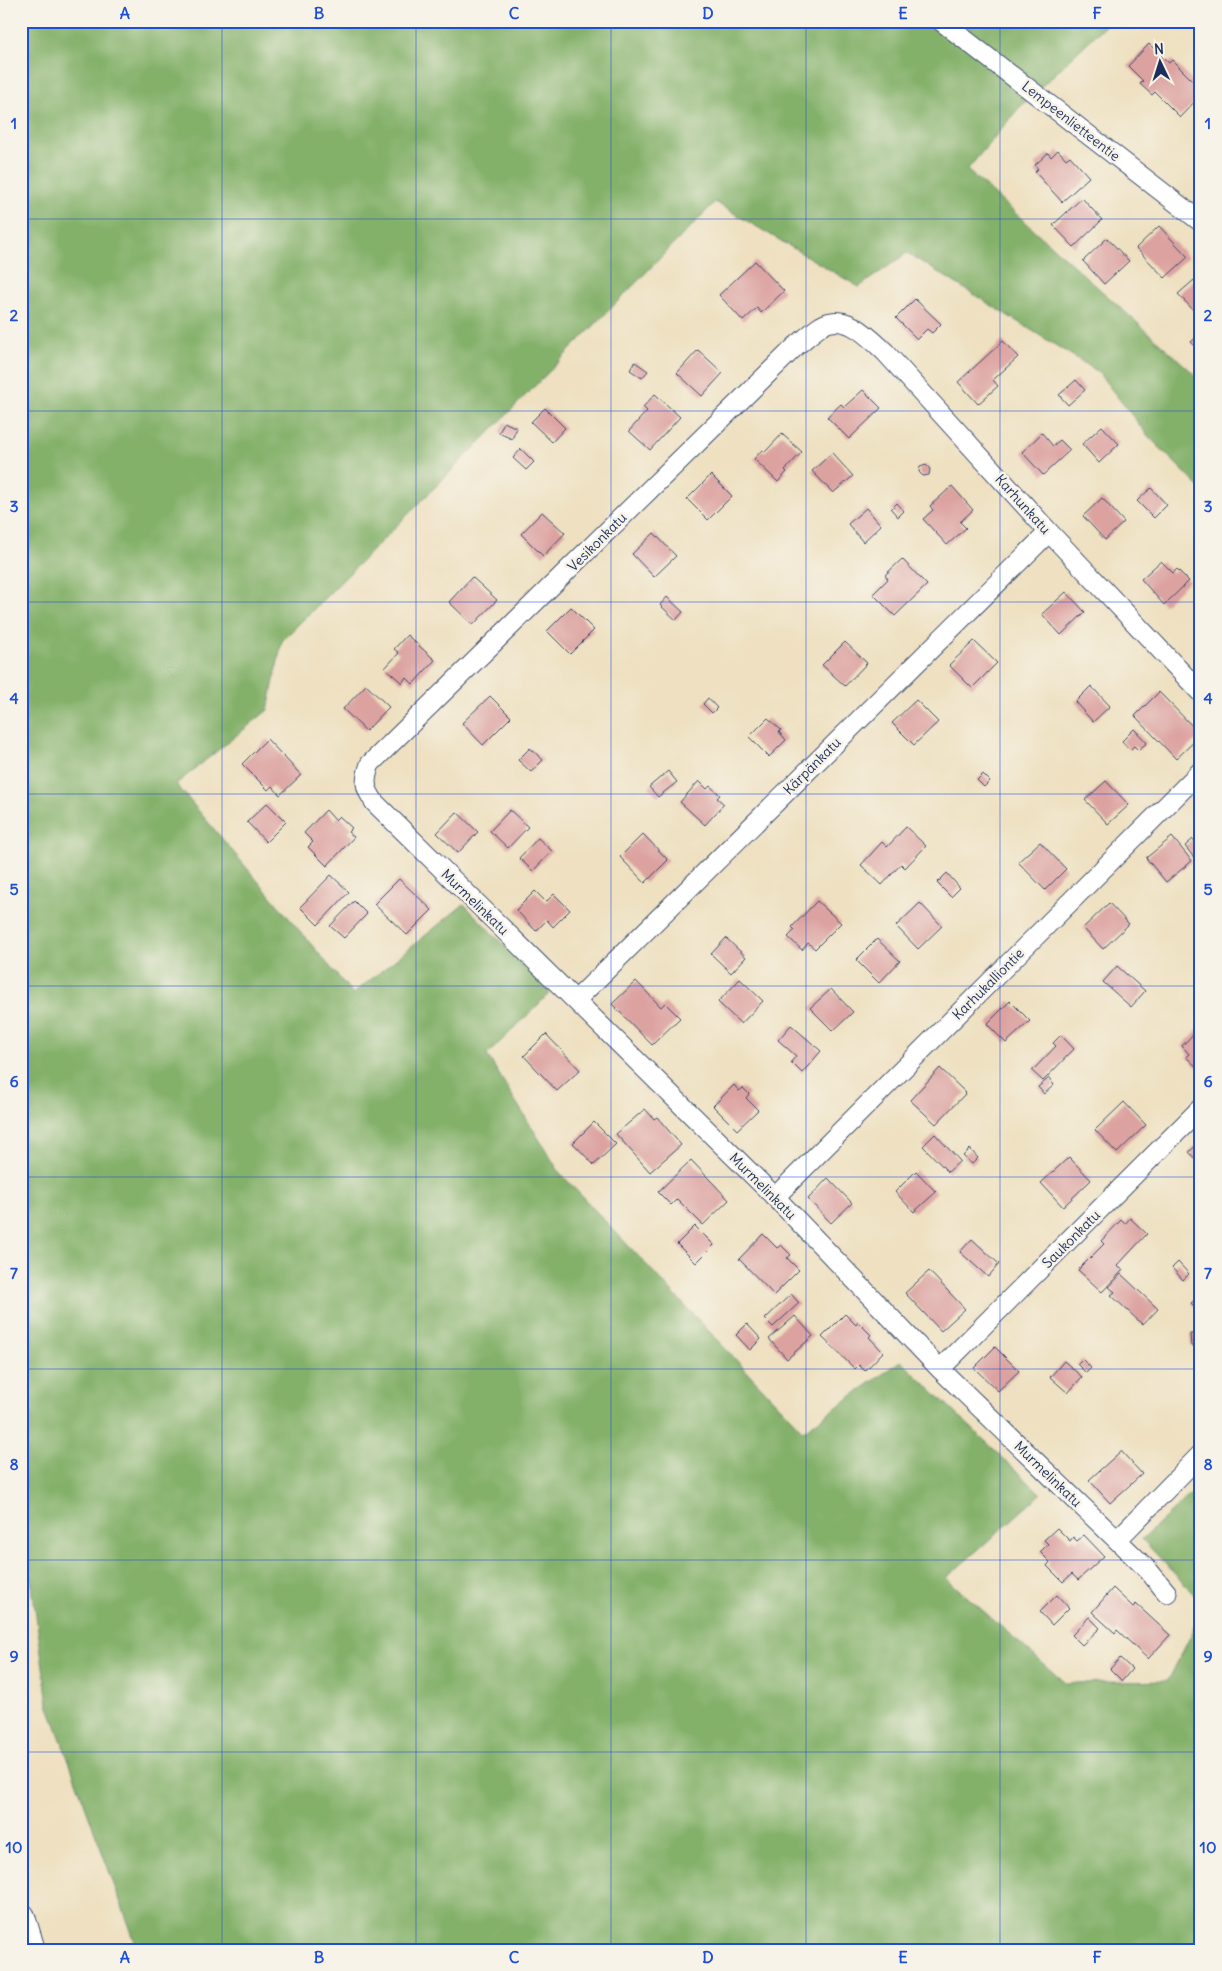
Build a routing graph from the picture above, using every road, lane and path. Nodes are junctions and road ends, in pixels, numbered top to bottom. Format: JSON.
{"nodes":[{"id":1,"x":941,"y":21,"type":"edge"},
{"id":2,"x":1201,"y":222,"type":"edge"},
{"id":3,"x":841,"y":321,"type":"joint"},
{"id":4,"x":1049,"y":532,"type":"junction"},
{"id":5,"x":1201,"y":693,"type":"edge"},
{"id":6,"x":1201,"y":772,"type":"edge"},
{"id":7,"x":365,"y":778,"type":"joint"},
{"id":8,"x":576,"y":1000,"type":"junction"},
{"id":9,"x":1201,"y":1108,"type":"edge"},
{"id":10,"x":775,"y":1197,"type":"junction"},
{"id":11,"x":940,"y":1369,"type":"junction"},
{"id":12,"x":1201,"y":1454,"type":"edge"},
{"id":13,"x":1117,"y":1540,"type":"junction"},
{"id":14,"x":1167,"y":1593,"type":"dead end"},
{"id":15,"x":21,"y":1916,"type":"edge"},
{"id":16,"x":32,"y":1950,"type":"edge"}],
"edges":[{"from":1,"to":2,"type":"street","name":"Lempeenlietteentie"},
{"from":3,"to":4,"type":"street","name":"Karhunkatu"},
{"from":3,"to":7,"type":"street","name":"Vesikonkatu"},
{"from":4,"to":5,"type":"street","name":"Karhunkatu"},
{"from":4,"to":8,"type":"street","name":"Kärpänkatu"},
{"from":6,"to":10,"type":"street","name":"Karhukalliontie"},
{"from":7,"to":8,"type":"street","name":"Murmelinkatu"},
{"from":8,"to":10,"type":"street","name":"Murmelinkatu"},
{"from":9,"to":11,"type":"street","name":"Saukonkatu"},
{"from":10,"to":11,"type":"street","name":"Murmelinkatu"},
{"from":11,"to":13,"type":"street","name":"Murmelinkatu"},
{"from":12,"to":13,"type":"street"},
{"from":13,"to":14,"type":"street","name":"Murmelinkatu"},
{"from":15,"to":16,"type":"street"}]}
